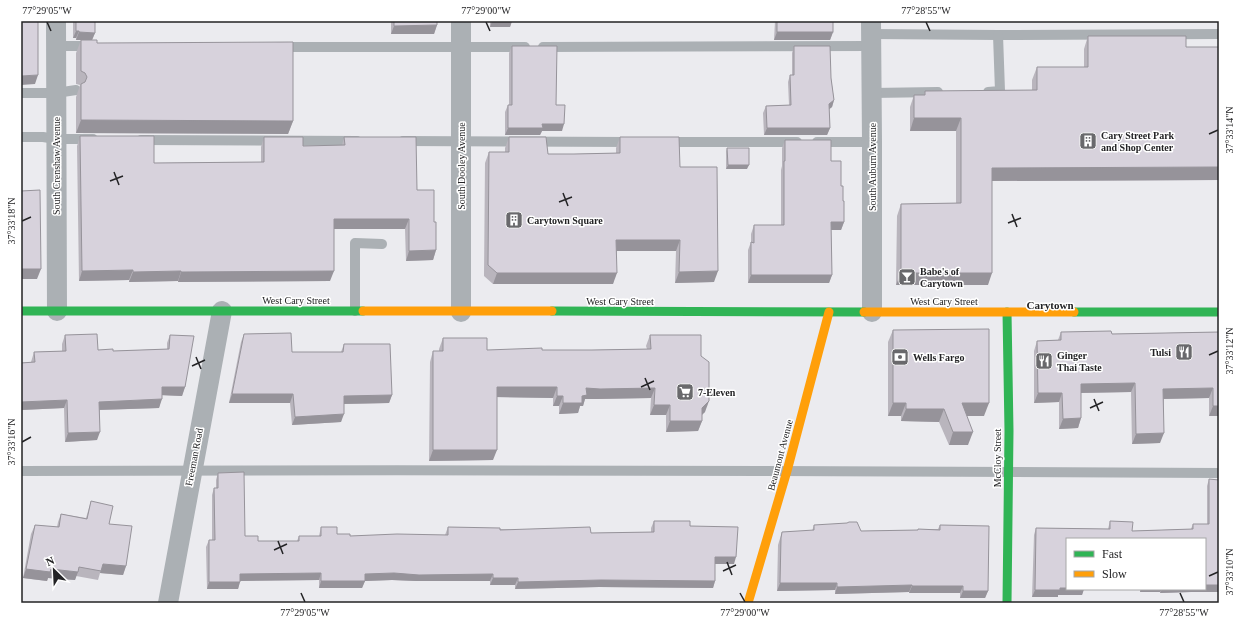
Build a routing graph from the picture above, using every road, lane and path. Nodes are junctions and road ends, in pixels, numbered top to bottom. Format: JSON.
{"nodes":[{"id":1,"x":56,"y":21,"type":"edge"},
{"id":2,"x":461,"y":21,"type":"edge"},
{"id":3,"x":871,"y":34,"type":"edge"},
{"id":4,"x":1219,"y":34,"type":"edge"},
{"id":5,"x":998,"y":35,"type":"junction"},
{"id":6,"x":56,"y":46,"type":"junction"},
{"id":7,"x":104,"y":46,"type":"edge"},
{"id":8,"x":269,"y":46,"type":"edge"},
{"id":9,"x":461,"y":47,"type":"junction"},
{"id":10,"x":76,"y":90,"type":"dead end"},
{"id":11,"x":946,"y":92,"type":"edge"},
{"id":12,"x":976,"y":92,"type":"edge"},
{"id":13,"x":21,"y":93,"type":"edge"},
{"id":14,"x":56,"y":93,"type":"junction"},
{"id":15,"x":872,"y":93,"type":"junction"},
{"id":16,"x":21,"y":137,"type":"edge"},
{"id":17,"x":56,"y":139,"type":"junction"},
{"id":18,"x":103,"y":139,"type":"edge"},
{"id":19,"x":134,"y":140,"type":"edge"},
{"id":20,"x":367,"y":141,"type":"edge"},
{"id":21,"x":396,"y":141,"type":"edge"},
{"id":22,"x":461,"y":141,"type":"junction"},
{"id":23,"x":644,"y":142,"type":"edge"},
{"id":24,"x":660,"y":142,"type":"edge"},
{"id":25,"x":872,"y":142,"type":"junction"},
{"id":26,"x":382,"y":244,"type":"dead end"},
{"id":27,"x":21,"y":311,"type":"edge"},
{"id":28,"x":222,"y":311,"type":"junction"},
{"id":29,"x":355,"y":311,"type":"junction"},
{"id":30,"x":57,"y":312,"type":"junction"},
{"id":31,"x":461,"y":312,"type":"junction"},
{"id":32,"x":829,"y":312,"type":"junction"},
{"id":33,"x":872,"y":312,"type":"junction"},
{"id":34,"x":1007,"y":312,"type":"junction"},
{"id":35,"x":1219,"y":312,"type":"edge"},
{"id":36,"x":191,"y":470,"type":"junction"},
{"id":37,"x":21,"y":471,"type":"edge"},
{"id":38,"x":788,"y":471,"type":"junction"},
{"id":39,"x":1008,"y":472,"type":"junction"},
{"id":40,"x":1219,"y":473,"type":"edge"},
{"id":41,"x":168,"y":603,"type":"edge"},
{"id":42,"x":748,"y":603,"type":"edge"},
{"id":43,"x":1006,"y":603,"type":"edge"}],
"edges":[{"from":1,"to":6,"type":"street","name":"South Crenshaw Avenue"},
{"from":2,"to":9,"type":"street","name":"South Dooley Avenue"},
{"from":3,"to":5,"type":"lane"},
{"from":3,"to":9,"type":"lane"},
{"from":3,"to":15,"type":"street","name":"South Auburn Avenue"},
{"from":4,"to":5,"type":"lane"},
{"from":5,"to":12,"type":"lane"},
{"from":6,"to":7,"type":"lane"},
{"from":6,"to":14,"type":"street","name":"South Crenshaw Avenue"},
{"from":8,"to":9,"type":"lane"},
{"from":9,"to":22,"type":"street","name":"South Dooley Avenue"},
{"from":10,"to":14,"type":"lane"},
{"from":11,"to":15,"type":"lane"},
{"from":13,"to":14,"type":"lane"},
{"from":14,"to":17,"type":"street","name":"South Crenshaw Avenue"},
{"from":15,"to":25,"type":"street","name":"South Auburn Avenue"},
{"from":16,"to":17,"type":"lane"},
{"from":17,"to":18,"type":"lane"},
{"from":17,"to":30,"type":"street","name":"South Crenshaw Avenue"},
{"from":19,"to":20,"type":"lane"},
{"from":21,"to":22,"type":"lane"},
{"from":22,"to":23,"type":"lane"},
{"from":22,"to":31,"type":"street","name":"South Dooley Avenue"},
{"from":24,"to":25,"type":"lane"},
{"from":25,"to":33,"type":"street","name":"South Auburn Avenue"},
{"from":26,"to":29,"type":"lane"},
{"from":27,"to":30,"type":"main road","name":"West Cary Street"},
{"from":28,"to":29,"type":"main road","name":"West Cary Street"},
{"from":28,"to":30,"type":"main road","name":"West Cary Street"},
{"from":28,"to":36,"type":"street","name":"Freeman Road"},
{"from":29,"to":31,"type":"main road","name":"West Cary Street"},
{"from":31,"to":32,"type":"main road","name":"West Cary Street"},
{"from":32,"to":33,"type":"main road","name":"West Cary Street"},
{"from":32,"to":38,"type":"main road","name":"Beaumont Avenue"},
{"from":33,"to":34,"type":"main road","name":"West Cary Street"},
{"from":34,"to":35,"type":"main road","name":"West Cary Street"},
{"from":34,"to":39,"type":"main road","name":"McCloy Street"},
{"from":36,"to":37,"type":"lane"},
{"from":36,"to":38,"type":"lane"},
{"from":36,"to":41,"type":"street","name":"Freeman Road"},
{"from":38,"to":39,"type":"lane"},
{"from":38,"to":42,"type":"main road","name":"Beaumont Avenue"},
{"from":39,"to":40,"type":"lane"},
{"from":39,"to":43,"type":"main road","name":"McCloy Street"}]}
